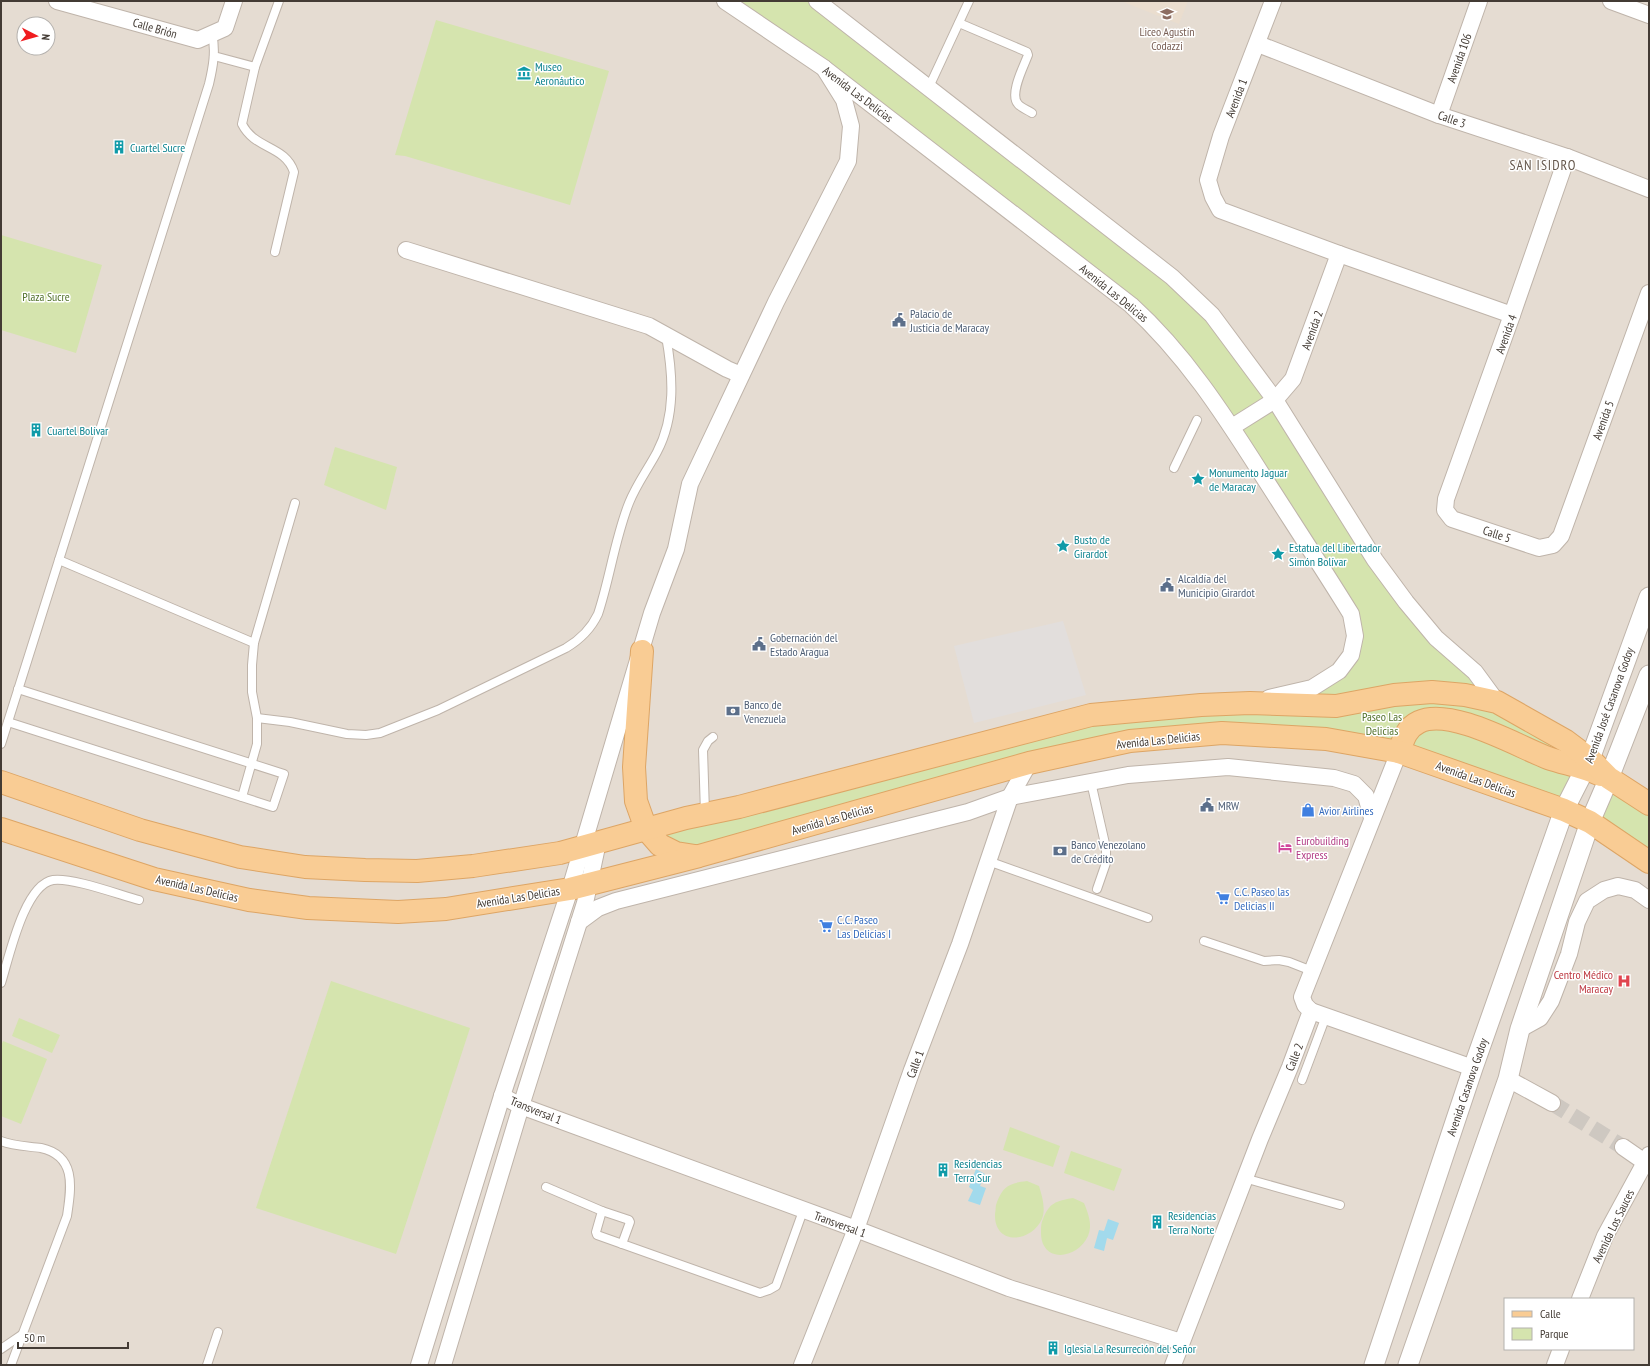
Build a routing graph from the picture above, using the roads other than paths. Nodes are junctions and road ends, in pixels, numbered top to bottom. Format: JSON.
{"nodes":[{"id":1,"x":57,"y":1,"type":"edge"},
{"id":2,"x":234,"y":1,"type":"edge"},
{"id":3,"x":279,"y":1,"type":"edge"},
{"id":4,"x":725,"y":1,"type":"edge"},
{"id":5,"x":817,"y":1,"type":"edge"},
{"id":6,"x":969,"y":1,"type":"edge"},
{"id":7,"x":1273,"y":1,"type":"edge"},
{"id":8,"x":1479,"y":1,"type":"edge"},
{"id":9,"x":1611,"y":1,"type":"edge"},
{"id":10,"x":1649,"y":15,"type":"edge"},
{"id":11,"x":959,"y":23,"type":"junction"},
{"id":12,"x":212,"y":34,"type":"junction"},
{"id":13,"x":1258,"y":44,"type":"junction"},
{"id":14,"x":214,"y":56,"type":"junction"},
{"id":15,"x":255,"y":67,"type":"junction"},
{"id":16,"x":824,"y":68,"type":"junction"},
{"id":17,"x":929,"y":87,"type":"junction"},
{"id":18,"x":1032,"y":113,"type":"dead end"},
{"id":19,"x":1439,"y":115,"type":"junction"},
{"id":20,"x":1567,"y":157,"type":"junction"},
{"id":21,"x":1649,"y":189,"type":"edge"},
{"id":22,"x":406,"y":250,"type":"dead end"},
{"id":23,"x":275,"y":252,"type":"dead end"},
{"id":24,"x":1339,"y":254,"type":"junction"},
{"id":25,"x":1649,"y":292,"type":"edge"},
{"id":26,"x":1512,"y":315,"type":"junction"},
{"id":27,"x":666,"y":334,"type":"junction"},
{"id":28,"x":741,"y":375,"type":"junction"},
{"id":29,"x":1275,"y":400,"type":"junction"},
{"id":30,"x":1197,"y":420,"type":"dead end"},
{"id":31,"x":1232,"y":427,"type":"junction"},
{"id":32,"x":1174,"y":468,"type":"dead end"},
{"id":33,"x":295,"y":503,"type":"dead end"},
{"id":34,"x":1445,"y":510,"type":"joint"},
{"id":35,"x":1553,"y":545,"type":"joint"},
{"id":36,"x":59,"y":560,"type":"junction"},
{"id":37,"x":1649,"y":597,"type":"edge"},
{"id":38,"x":254,"y":643,"type":"junction"},
{"id":39,"x":642,"y":651,"type":"junction"},
{"id":40,"x":1647,"y":686,"type":"edge"},
{"id":41,"x":18,"y":689,"type":"junction"},
{"id":42,"x":1497,"y":702,"type":"junction"},
{"id":43,"x":1250,"y":703,"type":"junction"},
{"id":44,"x":257,"y":718,"type":"junction"},
{"id":45,"x":8,"y":722,"type":"junction"},
{"id":46,"x":713,"y":737,"type":"dead end"},
{"id":47,"x":1,"y":744,"type":"edge"},
{"id":48,"x":1399,"y":752,"type":"junction"},
{"id":49,"x":1029,"y":763,"type":"junction"},
{"id":50,"x":1588,"y":763,"type":"junction"},
{"id":51,"x":252,"y":764,"type":"junction"},
{"id":52,"x":1609,"y":778,"type":"junction"},
{"id":53,"x":1,"y":782,"type":"edge"},
{"id":54,"x":1091,"y":782,"type":"junction"},
{"id":55,"x":242,"y":797,"type":"junction"},
{"id":56,"x":1010,"y":797,"type":"junction"},
{"id":57,"x":1649,"y":804,"type":"edge"},
{"id":58,"x":1564,"y":810,"type":"junction"},
{"id":59,"x":705,"y":814,"type":"junction"},
{"id":60,"x":1372,"y":818,"type":"junction"},
{"id":61,"x":1590,"y":822,"type":"junction"},
{"id":62,"x":646,"y":829,"type":"junction"},
{"id":63,"x":2,"y":833,"type":"edge"},
{"id":64,"x":590,"y":844,"type":"junction"},
{"id":65,"x":699,"y":856,"type":"junction"},
{"id":66,"x":988,"y":861,"type":"junction"},
{"id":67,"x":1649,"y":862,"type":"edge"},
{"id":68,"x":580,"y":886,"type":"junction"},
{"id":69,"x":1097,"y":889,"type":"dead end"},
{"id":70,"x":139,"y":900,"type":"dead end"},
{"id":71,"x":1649,"y":900,"type":"edge"},
{"id":72,"x":1148,"y":918,"type":"dead end"},
{"id":73,"x":579,"y":922,"type":"junction"},
{"id":74,"x":1204,"y":942,"type":"dead end"},
{"id":75,"x":5,"y":957,"type":"edge"},
{"id":76,"x":1312,"y":971,"type":"junction"},
{"id":77,"x":1,"y":983,"type":"edge"},
{"id":78,"x":1318,"y":1013,"type":"junction"},
{"id":79,"x":1520,"y":1029,"type":"junction"},
{"id":80,"x":1473,"y":1068,"type":"junction"},
{"id":81,"x":1508,"y":1079,"type":"junction"},
{"id":82,"x":1302,"y":1080,"type":"dead end"},
{"id":83,"x":502,"y":1096,"type":"junction"},
{"id":84,"x":1552,"y":1103,"type":"tunnel mouth"},
{"id":85,"x":521,"y":1106,"type":"junction"},
{"id":86,"x":1,"y":1141,"type":"edge"},
{"id":87,"x":1623,"y":1147,"type":"tunnel mouth"},
{"id":88,"x":1648,"y":1161,"type":"edge"},
{"id":89,"x":1244,"y":1178,"type":"junction"},
{"id":90,"x":546,"y":1187,"type":"dead end"},
{"id":91,"x":1340,"y":1205,"type":"dead end"},
{"id":92,"x":602,"y":1211,"type":"junction"},
{"id":93,"x":803,"y":1211,"type":"junction"},
{"id":94,"x":856,"y":1229,"type":"junction"},
{"id":95,"x":622,"y":1244,"type":"junction"},
{"id":96,"x":1580,"y":1298,"type":"edge"},
{"id":97,"x":218,"y":1332,"type":"dead end"},
{"id":98,"x":23,"y":1333,"type":"junction"},
{"id":99,"x":1181,"y":1342,"type":"junction"},
{"id":100,"x":1,"y":1349,"type":"edge"},
{"id":101,"x":1561,"y":1350,"type":"edge"},
{"id":102,"x":11,"y":1365,"type":"edge"},
{"id":103,"x":207,"y":1365,"type":"edge"},
{"id":104,"x":419,"y":1365,"type":"edge"},
{"id":105,"x":443,"y":1365,"type":"edge"},
{"id":106,"x":802,"y":1365,"type":"edge"},
{"id":107,"x":1173,"y":1365,"type":"edge"},
{"id":108,"x":1374,"y":1365,"type":"edge"},
{"id":109,"x":1408,"y":1365,"type":"edge"},
{"id":110,"x":1555,"y":1365,"type":"edge"}],
"edges":[{"from":1,"to":12,"type":"street","name":"Calle Brión"},
{"from":2,"to":12,"type":"street","name":"Calle Brión"},
{"from":3,"to":15,"type":"lane"},
{"from":4,"to":16,"type":"street","name":"Avenida Las Delicias"},
{"from":5,"to":17,"type":"street","name":"Avenida Las Delicias"},
{"from":6,"to":11,"type":"lane"},
{"from":7,"to":13,"type":"street","name":"Avenida 1"},
{"from":8,"to":19,"type":"street","name":"Avenida 106"},
{"from":9,"to":10,"type":"street"},
{"from":11,"to":17,"type":"lane"},
{"from":11,"to":18,"type":"lane"},
{"from":12,"to":14,"type":"lane"},
{"from":13,"to":19,"type":"street","name":"Calle 3"},
{"from":13,"to":24,"type":"street","name":"Avenida 1"},
{"from":14,"to":15,"type":"lane"},
{"from":14,"to":36,"type":"lane"},
{"from":15,"to":23,"type":"lane"},
{"from":16,"to":28,"type":"street"},
{"from":16,"to":31,"type":"street","name":"Avenida Las Delicias"},
{"from":17,"to":29,"type":"street","name":"Avenida Las Delicias"},
{"from":19,"to":20,"type":"street","name":"Calle 3"},
{"from":20,"to":21,"type":"street","name":"Calle 3"},
{"from":20,"to":26,"type":"street","name":"Avenida 4"},
{"from":22,"to":27,"type":"street"},
{"from":24,"to":26,"type":"street"},
{"from":24,"to":29,"type":"street","name":"Avenida 2"},
{"from":25,"to":35,"type":"street","name":"Avenida 5"},
{"from":26,"to":34,"type":"street","name":"Avenida 4"},
{"from":27,"to":28,"type":"street"},
{"from":27,"to":44,"type":"lane"},
{"from":28,"to":39,"type":"street"},
{"from":29,"to":31,"type":"street","name":"Avenida 2"},
{"from":29,"to":42,"type":"street","name":"Avenida Las Delicias"},
{"from":30,"to":32,"type":"lane"},
{"from":31,"to":43,"type":"street","name":"Avenida Las Delicias"},
{"from":33,"to":38,"type":"lane"},
{"from":34,"to":35,"type":"street","name":"Calle 5"},
{"from":36,"to":38,"type":"lane"},
{"from":36,"to":41,"type":"lane"},
{"from":37,"to":50,"type":"street","name":"Avenida José Casanova Godoy"},
{"from":38,"to":44,"type":"lane"},
{"from":39,"to":62,"type":"main road"},
{"from":39,"to":64,"type":"street"},
{"from":40,"to":52,"type":"street"},
{"from":41,"to":45,"type":"lane"},
{"from":41,"to":51,"type":"lane"},
{"from":42,"to":43,"type":"main road","name":"Avenida Las Delicias"},
{"from":42,"to":50,"type":"main road","name":"Avenida Las Delicias"},
{"from":43,"to":59,"type":"main road","name":"Avenida Las Delicias"},
{"from":44,"to":51,"type":"lane"},
{"from":45,"to":47,"type":"lane"},
{"from":45,"to":55,"type":"lane"},
{"from":46,"to":59,"type":"lane"},
{"from":48,"to":49,"type":"main road","name":"Avenida Las Delicias"},
{"from":48,"to":50,"type":"main road"},
{"from":48,"to":58,"type":"main road","name":"Avenida Las Delicias"},
{"from":48,"to":60,"type":"street"},
{"from":49,"to":56,"type":"street","name":"Calle 1"},
{"from":49,"to":65,"type":"main road","name":"Avenida Las Delicias"},
{"from":50,"to":52,"type":"main road"},
{"from":50,"to":58,"type":"street","name":"Avenida José Casanova Godoy"},
{"from":51,"to":55,"type":"lane"},
{"from":51,"to":55,"type":"lane"},
{"from":52,"to":57,"type":"main road"},
{"from":52,"to":61,"type":"street"},
{"from":53,"to":64,"type":"main road","name":"Avenida Las Delicias"},
{"from":54,"to":56,"type":"street"},
{"from":54,"to":60,"type":"street"},
{"from":54,"to":69,"type":"lane"},
{"from":56,"to":66,"type":"street","name":"Calle 1"},
{"from":56,"to":73,"type":"street"},
{"from":58,"to":61,"type":"main road","name":"Avenida Las Delicias"},
{"from":58,"to":80,"type":"street","name":"Avenida Casanova Godoy"},
{"from":59,"to":62,"type":"main road","name":"Avenida Las Delicias"},
{"from":60,"to":76,"type":"street"},
{"from":61,"to":67,"type":"main road","name":"Avenida Las Delicias"},
{"from":61,"to":79,"type":"street"},
{"from":62,"to":64,"type":"main road","name":"Avenida Las Delicias"},
{"from":62,"to":65,"type":"main road"},
{"from":63,"to":68,"type":"main road","name":"Avenida Las Delicias"},
{"from":64,"to":68,"type":"street"},
{"from":65,"to":68,"type":"main road","name":"Avenida Las Delicias"},
{"from":66,"to":72,"type":"lane"},
{"from":66,"to":94,"type":"street","name":"Calle 1"},
{"from":68,"to":73,"type":"street"},
{"from":68,"to":83,"type":"street"},
{"from":70,"to":75,"type":"lane"},
{"from":71,"to":79,"type":"street"},
{"from":73,"to":85,"type":"street"},
{"from":74,"to":76,"type":"lane"},
{"from":75,"to":77,"type":"lane"},
{"from":76,"to":78,"type":"street"},
{"from":78,"to":80,"type":"street"},
{"from":78,"to":82,"type":"lane"},
{"from":78,"to":89,"type":"street","name":"Calle 2"},
{"from":79,"to":81,"type":"street"},
{"from":80,"to":108,"type":"street","name":"Avenida Casanova Godoy"},
{"from":81,"to":84,"type":"street"},
{"from":81,"to":109,"type":"street"},
{"from":83,"to":85,"type":"street","name":"Transversal 1"},
{"from":83,"to":104,"type":"street"},
{"from":85,"to":93,"type":"street","name":"Transversal 1"},
{"from":85,"to":105,"type":"street"},
{"from":86,"to":98,"type":"lane"},
{"from":87,"to":88,"type":"street"},
{"from":88,"to":96,"type":"street","name":"Avenida Los Sauces"},
{"from":89,"to":91,"type":"lane"},
{"from":89,"to":99,"type":"street","name":"Calle 2"},
{"from":90,"to":92,"type":"lane"},
{"from":92,"to":95,"type":"lane"},
{"from":92,"to":95,"type":"lane"},
{"from":93,"to":94,"type":"street","name":"Transversal 1"},
{"from":93,"to":95,"type":"lane"},
{"from":94,"to":99,"type":"street","name":"Transversal 1"},
{"from":94,"to":106,"type":"street","name":"Calle 1"},
{"from":97,"to":103,"type":"lane"},
{"from":98,"to":100,"type":"lane"},
{"from":98,"to":102,"type":"lane"},
{"from":99,"to":107,"type":"street","name":"Calle 2"},
{"from":101,"to":110,"type":"street"}]}
